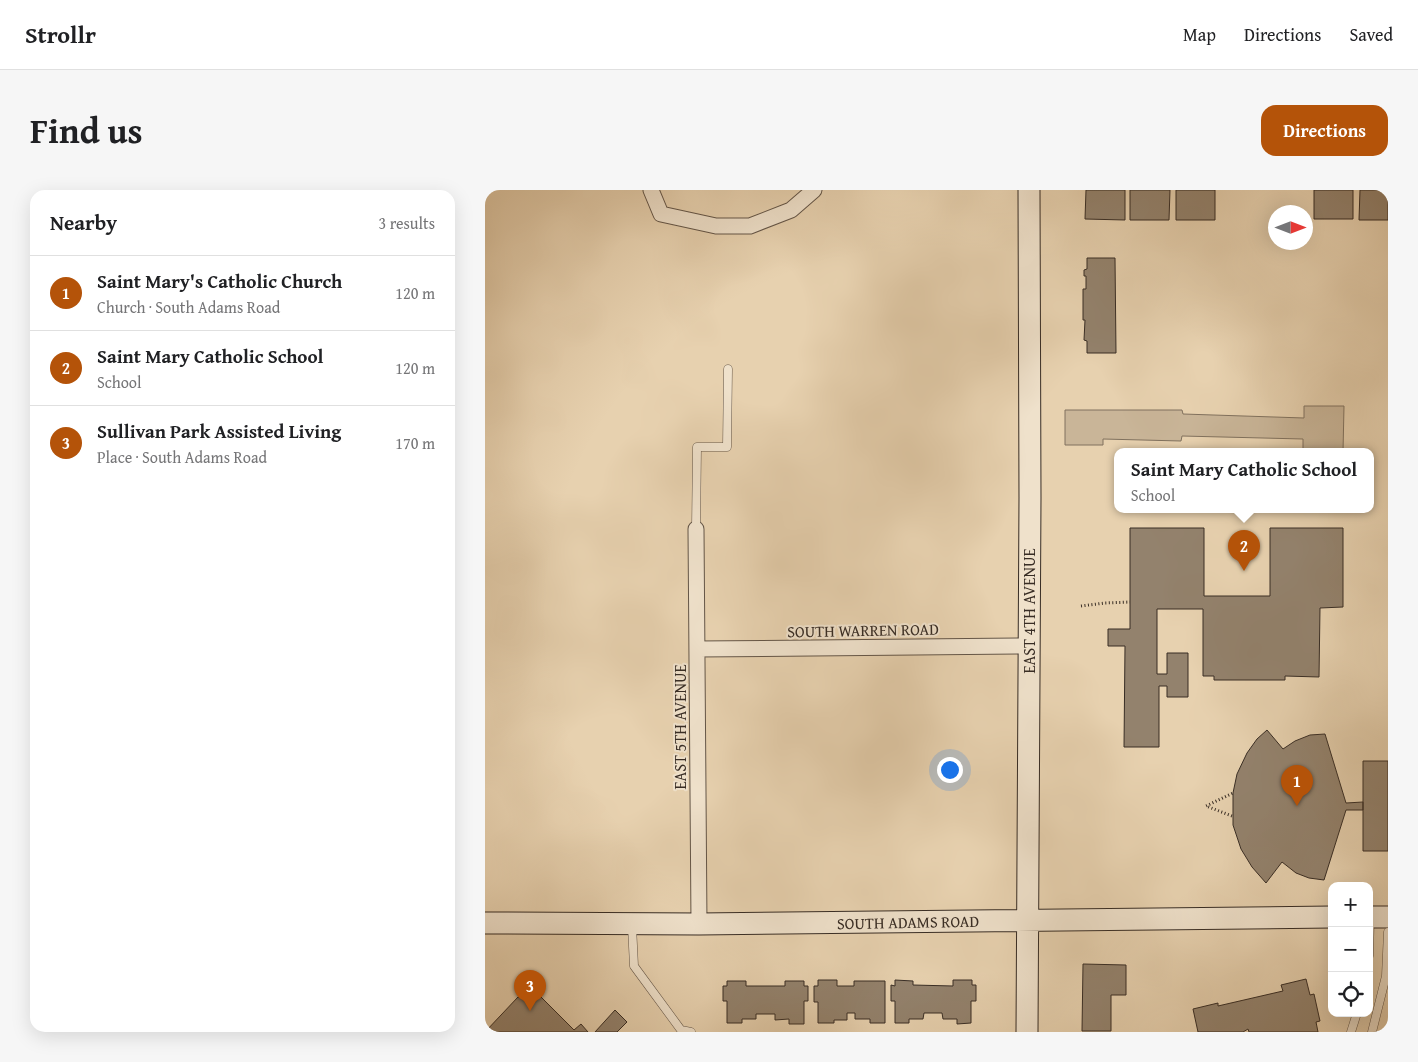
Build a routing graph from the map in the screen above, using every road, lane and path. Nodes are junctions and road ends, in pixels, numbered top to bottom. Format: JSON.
{"nodes":[{"id":1,"x":651,"y":190,"type":"edge"},
{"id":2,"x":815,"y":190,"type":"edge"},
{"id":3,"x":1029,"y":190,"type":"edge"},
{"id":4,"x":728,"y":369,"type":"dead end"},
{"id":5,"x":696,"y":529,"type":"joint"},
{"id":6,"x":1130,"y":602,"type":"dead end"},
{"id":7,"x":1081,"y":606,"type":"dead end"},
{"id":8,"x":1029,"y":646,"type":"junction"},
{"id":9,"x":697,"y":649,"type":"junction"},
{"id":10,"x":1233,"y":793,"type":"dead end"},
{"id":11,"x":1232,"y":816,"type":"dead end"},
{"id":12,"x":1376,"y":917,"type":"edge"},
{"id":13,"x":1328,"y":918,"type":"edge"},
{"id":14,"x":1027,"y":921,"type":"junction"},
{"id":15,"x":485,"y":923,"type":"edge"},
{"id":16,"x":632,"y":924,"type":"junction"},
{"id":17,"x":699,"y":924,"type":"junction"},
{"id":18,"x":1388,"y":932,"type":"edge"},
{"id":19,"x":1373,"y":934,"type":"edge"},
{"id":20,"x":1356,"y":1017,"type":"edge"},
{"id":21,"x":681,"y":1031,"type":"edge"},
{"id":22,"x":691,"y":1032,"type":"edge"},
{"id":23,"x":1027,"y":1032,"type":"edge"},
{"id":24,"x":1351,"y":1032,"type":"edge"},
{"id":25,"x":1372,"y":1032,"type":"edge"}],
"edges":[{"from":1,"to":2,"type":"street"},
{"from":3,"to":8,"type":"street","name":"EAST 4TH AVENUE"},
{"from":4,"to":5,"type":"lane"},
{"from":5,"to":9,"type":"street","name":"EAST 5TH AVENUE"},
{"from":6,"to":7,"type":"path"},
{"from":8,"to":9,"type":"street","name":"SOUTH WARREN ROAD"},
{"from":8,"to":14,"type":"street","name":"EAST 4TH AVENUE"},
{"from":9,"to":17,"type":"street","name":"EAST 5TH AVENUE"},
{"from":10,"to":11,"type":"path"},
{"from":12,"to":19,"type":"lane"},
{"from":13,"to":14,"type":"street","name":"SOUTH ADAMS ROAD"},
{"from":14,"to":17,"type":"street","name":"SOUTH ADAMS ROAD"},
{"from":14,"to":23,"type":"street","name":"EAST 4TH AVENUE"},
{"from":15,"to":16,"type":"street","name":"SOUTH ADAMS ROAD"},
{"from":16,"to":17,"type":"street","name":"SOUTH ADAMS ROAD"},
{"from":16,"to":21,"type":"lane"},
{"from":18,"to":25,"type":"lane"},
{"from":20,"to":24,"type":"lane"},
{"from":21,"to":22,"type":"lane"}]}
